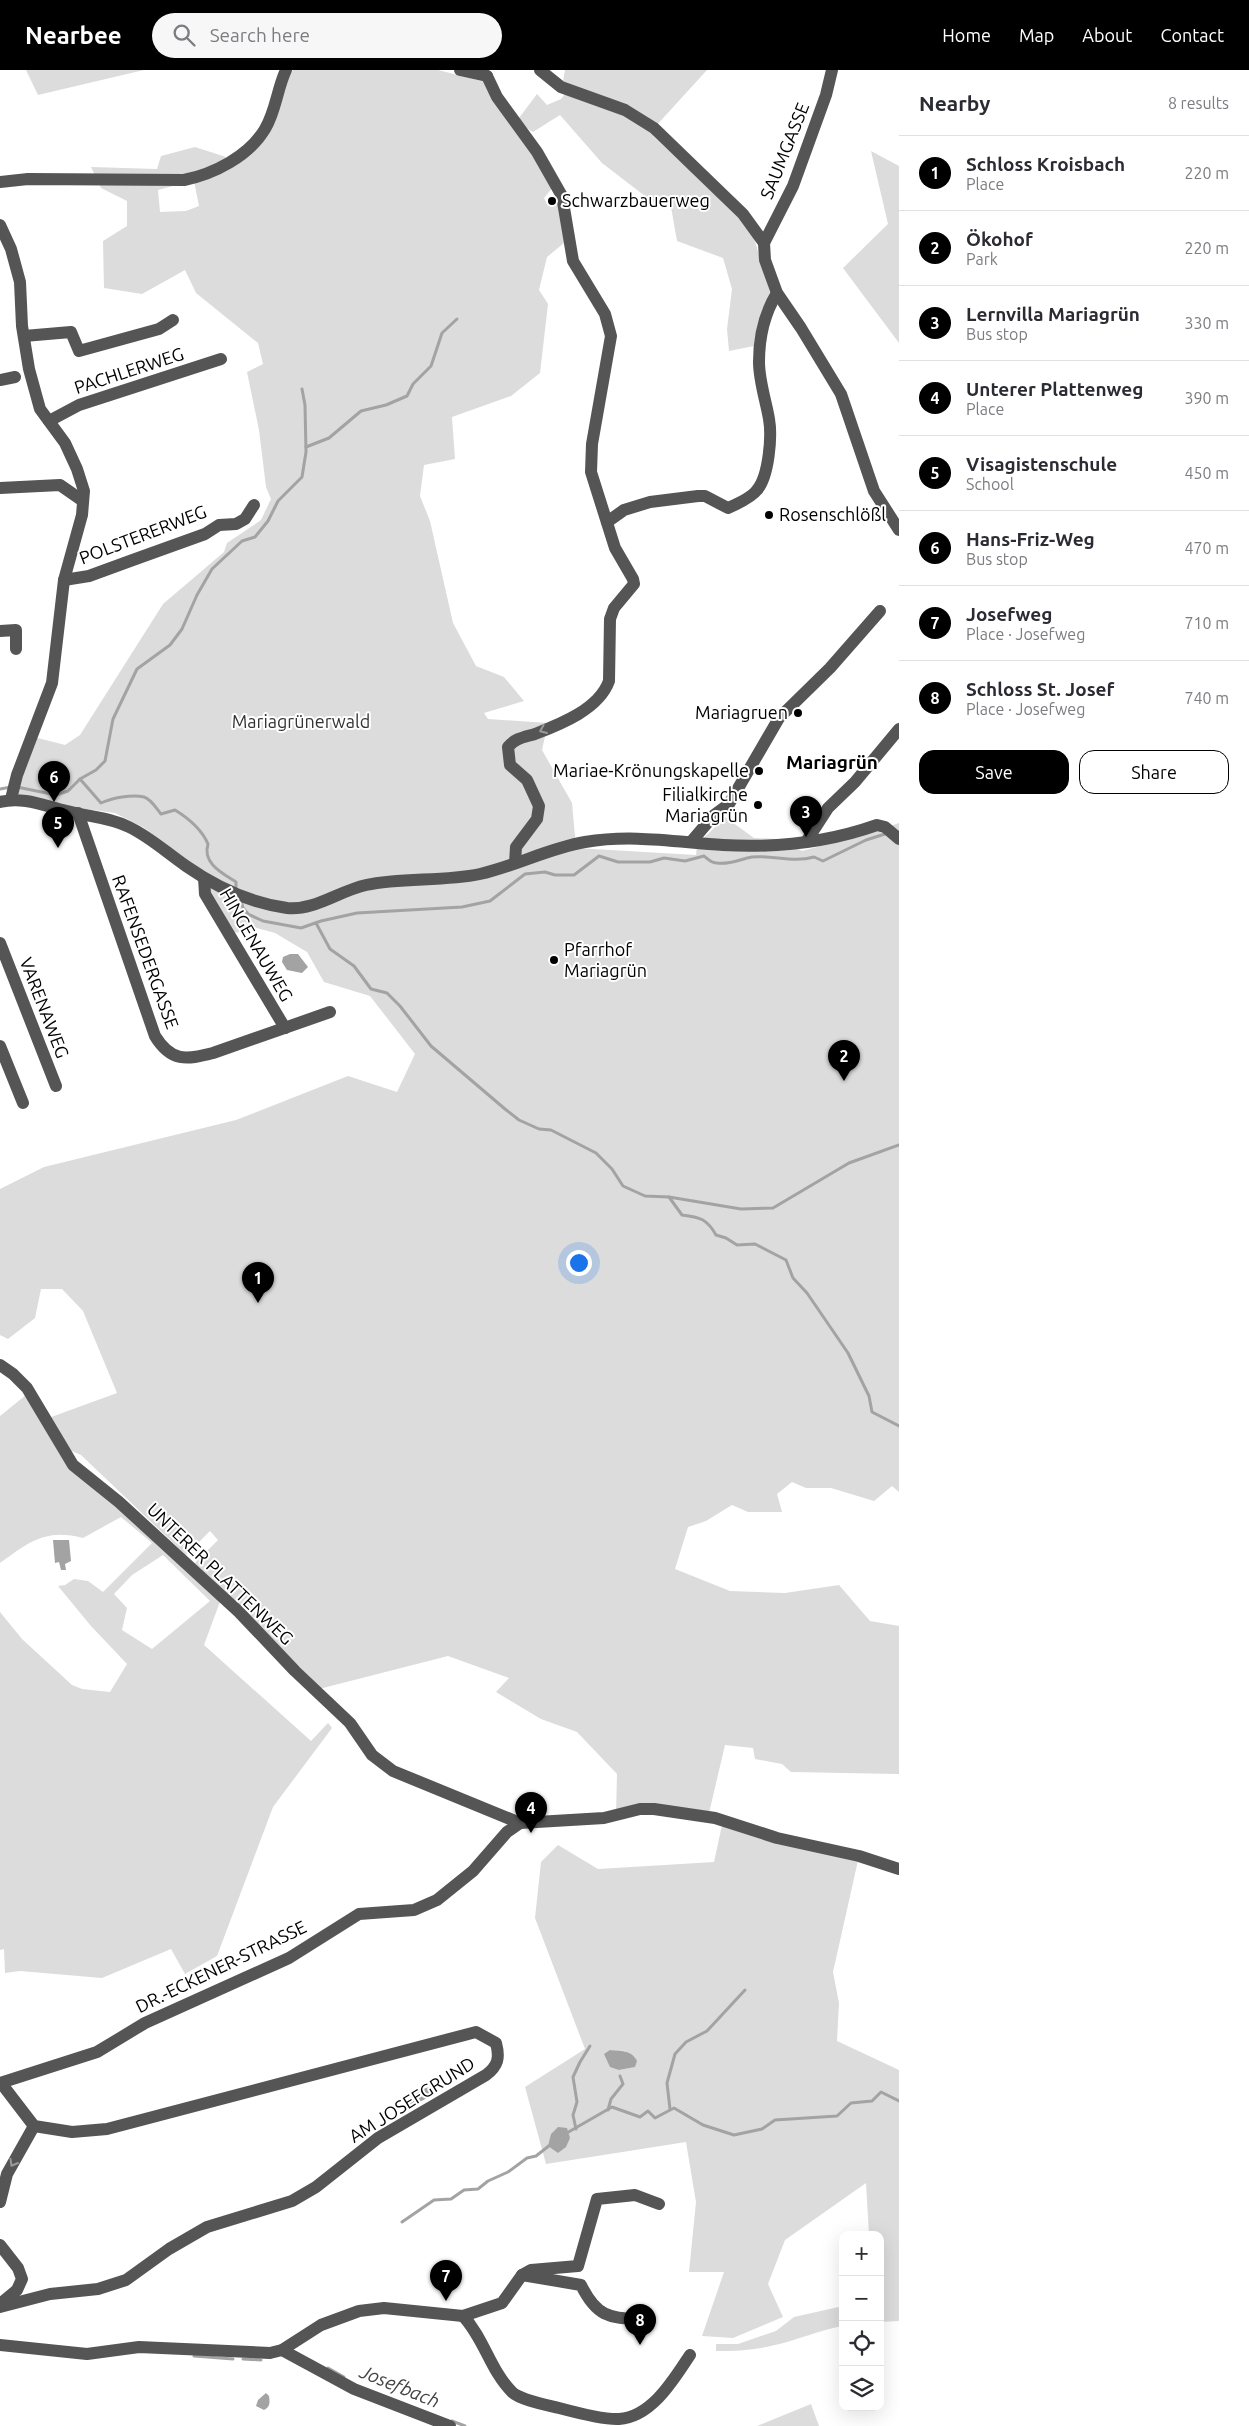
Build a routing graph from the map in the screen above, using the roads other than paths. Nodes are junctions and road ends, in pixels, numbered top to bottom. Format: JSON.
{"nodes":[{"id":1,"x":286,"y":70,"type":"edge"},
{"id":2,"x":460,"y":70,"type":"edge"},
{"id":3,"x":540,"y":70,"type":"edge"},
{"id":4,"x":832,"y":70,"type":"edge"},
{"id":5,"x":488,"y":73,"type":"edge"},
{"id":6,"x":0,"y":182,"type":"edge"},
{"id":7,"x":0,"y":225,"type":"edge"},
{"id":8,"x":764,"y":243,"type":"junction"},
{"id":9,"x":777,"y":293,"type":"junction"},
{"id":10,"x":173,"y":320,"type":"dead end"},
{"id":11,"x":24,"y":336,"type":"junction"},
{"id":12,"x":221,"y":359,"type":"dead end"},
{"id":13,"x":16,"y":377,"type":"dead end"},
{"id":14,"x":0,"y":380,"type":"edge"},
{"id":15,"x":50,"y":421,"type":"junction"},
{"id":16,"x":0,"y":488,"type":"edge"},
{"id":17,"x":84,"y":501,"type":"junction"},
{"id":18,"x":254,"y":505,"type":"dead end"},
{"id":19,"x":607,"y":522,"type":"junction"},
{"id":20,"x":899,"y":530,"type":"edge"},
{"id":21,"x":64,"y":580,"type":"junction"},
{"id":22,"x":880,"y":611,"type":"dead end"},
{"id":23,"x":0,"y":631,"type":"edge"},
{"id":24,"x":16,"y":649,"type":"dead end"},
{"id":25,"x":899,"y":729,"type":"edge"},
{"id":26,"x":9,"y":794,"type":"edge"},
{"id":27,"x":78,"y":813,"type":"junction"},
{"id":28,"x":899,"y":840,"type":"edge"},
{"id":29,"x":691,"y":842,"type":"junction"},
{"id":30,"x":806,"y":842,"type":"junction"},
{"id":31,"x":516,"y":863,"type":"junction"},
{"id":32,"x":204,"y":878,"type":"junction"},
{"id":33,"x":0,"y":943,"type":"edge"},
{"id":34,"x":330,"y":1012,"type":"dead end"},
{"id":35,"x":285,"y":1028,"type":"junction"},
{"id":36,"x":0,"y":1046,"type":"edge"},
{"id":37,"x":56,"y":1086,"type":"dead end"},
{"id":38,"x":23,"y":1102,"type":"dead end"},
{"id":39,"x":0,"y":1365,"type":"edge"},
{"id":40,"x":520,"y":1823,"type":"junction"},
{"id":41,"x":899,"y":1869,"type":"edge"},
{"id":42,"x":0,"y":2083,"type":"edge"},
{"id":43,"x":34,"y":2126,"type":"junction"},
{"id":44,"x":0,"y":2202,"type":"edge"},
{"id":45,"x":659,"y":2204,"type":"dead end"},
{"id":46,"x":0,"y":2245,"type":"edge"},
{"id":47,"x":522,"y":2276,"type":"junction"},
{"id":48,"x":0,"y":2306,"type":"edge"},
{"id":49,"x":463,"y":2316,"type":"junction"},
{"id":50,"x":650,"y":2320,"type":"dead end"},
{"id":51,"x":0,"y":2345,"type":"edge"},
{"id":52,"x":282,"y":2350,"type":"junction"},
{"id":53,"x":690,"y":2355,"type":"dead end"},
{"id":54,"x":450,"y":2426,"type":"edge"}],
"edges":[{"from":1,"to":6,"type":"street"},
{"from":2,"to":5,"type":"street"},
{"from":3,"to":8,"type":"street"},
{"from":4,"to":8,"type":"street","name":"SAUMGASSE"},
{"from":5,"to":19,"type":"street"},
{"from":7,"to":11,"type":"street"},
{"from":8,"to":9,"type":"street"},
{"from":9,"to":19,"type":"street"},
{"from":9,"to":20,"type":"street"},
{"from":10,"to":11,"type":"street"},
{"from":11,"to":15,"type":"street"},
{"from":12,"to":15,"type":"street","name":"PACHLERWEG"},
{"from":13,"to":14,"type":"street"},
{"from":15,"to":17,"type":"street"},
{"from":16,"to":17,"type":"street"},
{"from":17,"to":21,"type":"street"},
{"from":18,"to":21,"type":"street","name":"POLSTERERWEG"},
{"from":19,"to":31,"type":"street","one_way":true},
{"from":21,"to":26,"type":"street"},
{"from":22,"to":29,"type":"street"},
{"from":23,"to":24,"type":"street"},
{"from":25,"to":30,"type":"street"},
{"from":26,"to":27,"type":"street"},
{"from":27,"to":32,"type":"street"},
{"from":27,"to":35,"type":"street","name":"RAFENSEDERGASSE"},
{"from":28,"to":30,"type":"street"},
{"from":29,"to":30,"type":"street"},
{"from":29,"to":31,"type":"street"},
{"from":31,"to":32,"type":"street"},
{"from":32,"to":35,"type":"street","name":"HINGENAUWEG"},
{"from":33,"to":37,"type":"street","name":"VARENAWEG"},
{"from":34,"to":35,"type":"street","name":"RAFENSEDERGASSE"},
{"from":36,"to":38,"type":"street"},
{"from":39,"to":40,"type":"street","name":"UNTERER PLATTENWEG"},
{"from":40,"to":41,"type":"street","name":"UNTERER PLATTENWEG"},
{"from":40,"to":42,"type":"street","name":"DR.-ECKENER-STRASSE"},
{"from":42,"to":43,"type":"street"},
{"from":43,"to":44,"type":"street","one_way":true},
{"from":43,"to":48,"type":"street","name":"AM JOSEFGRUND"},
{"from":45,"to":47,"type":"street"},
{"from":46,"to":48,"type":"street","name":"AM JOSEFGRUND"},
{"from":47,"to":49,"type":"street"},
{"from":47,"to":50,"type":"street"},
{"from":49,"to":52,"type":"street"},
{"from":49,"to":53,"type":"street"},
{"from":51,"to":52,"type":"street"},
{"from":52,"to":54,"type":"street"}]}
